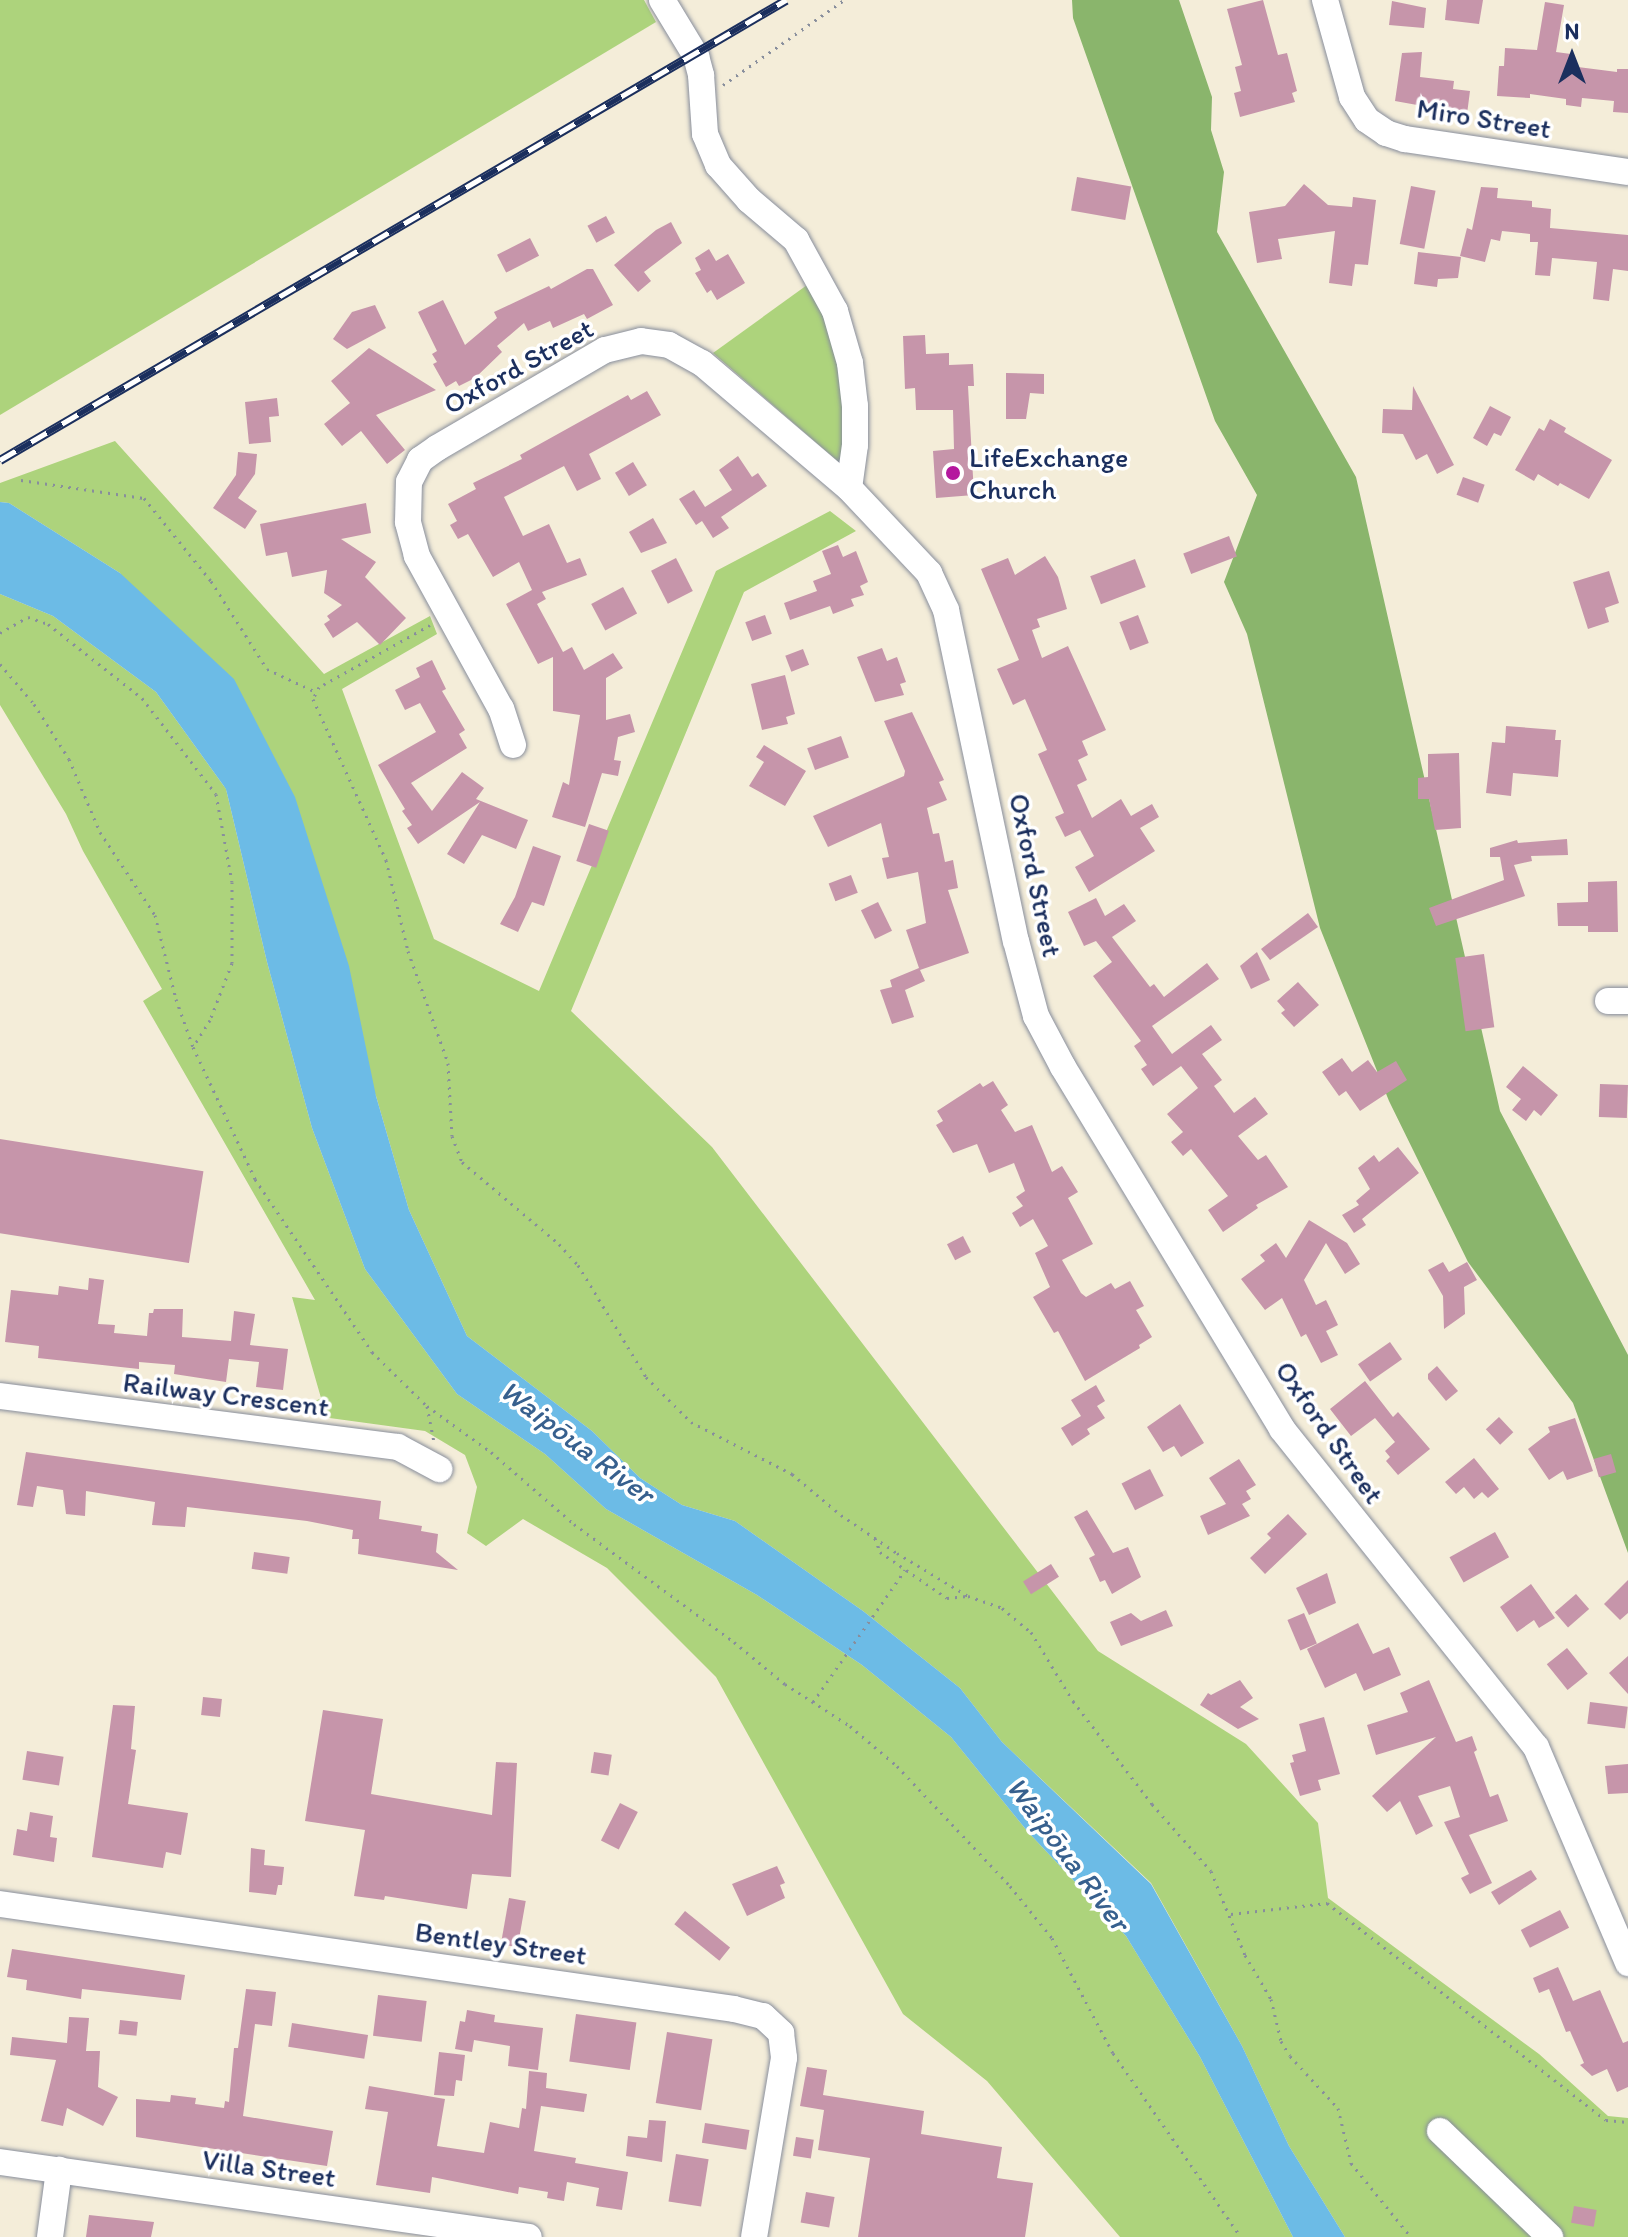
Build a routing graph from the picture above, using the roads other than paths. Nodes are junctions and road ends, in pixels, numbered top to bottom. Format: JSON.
{"nodes":[{"id":1,"x":662,"y":0,"type":"edge"},
{"id":2,"x":1325,"y":0,"type":"edge"},
{"id":3,"x":1628,"y":172,"type":"edge"},
{"id":4,"x":849,"y":488,"type":"junction"},
{"id":5,"x":513,"y":745,"type":"dead end"},
{"id":6,"x":0,"y":1396,"type":"edge"},
{"id":7,"x":439,"y":1469,"type":"road end"},
{"id":8,"x":0,"y":1904,"type":"edge"},
{"id":9,"x":1628,"y":1963,"type":"edge"},
{"id":10,"x":1440,"y":2131,"type":"dead end"},
{"id":11,"x":0,"y":2162,"type":"edge"},
{"id":12,"x":59,"y":2170,"type":"junction"},
{"id":13,"x":50,"y":2237,"type":"edge"},
{"id":14,"x":529,"y":2237,"type":"edge"},
{"id":15,"x":754,"y":2237,"type":"edge"},
{"id":16,"x":1550,"y":2237,"type":"edge"}],
"edges":[{"from":1,"to":4,"type":"street"},
{"from":2,"to":3,"type":"street","name":"Miro Street"},
{"from":4,"to":5,"type":"street","name":"Oxford Street"},
{"from":4,"to":9,"type":"street","name":"Oxford Street"},
{"from":6,"to":7,"type":"street","name":"Railway Crescent"},
{"from":8,"to":15,"type":"street","name":"Bentley Street"},
{"from":10,"to":16,"type":"street"},
{"from":11,"to":12,"type":"street","name":"Villa Street"},
{"from":12,"to":13,"type":"street"},
{"from":12,"to":14,"type":"street","name":"Villa Street"}]}
